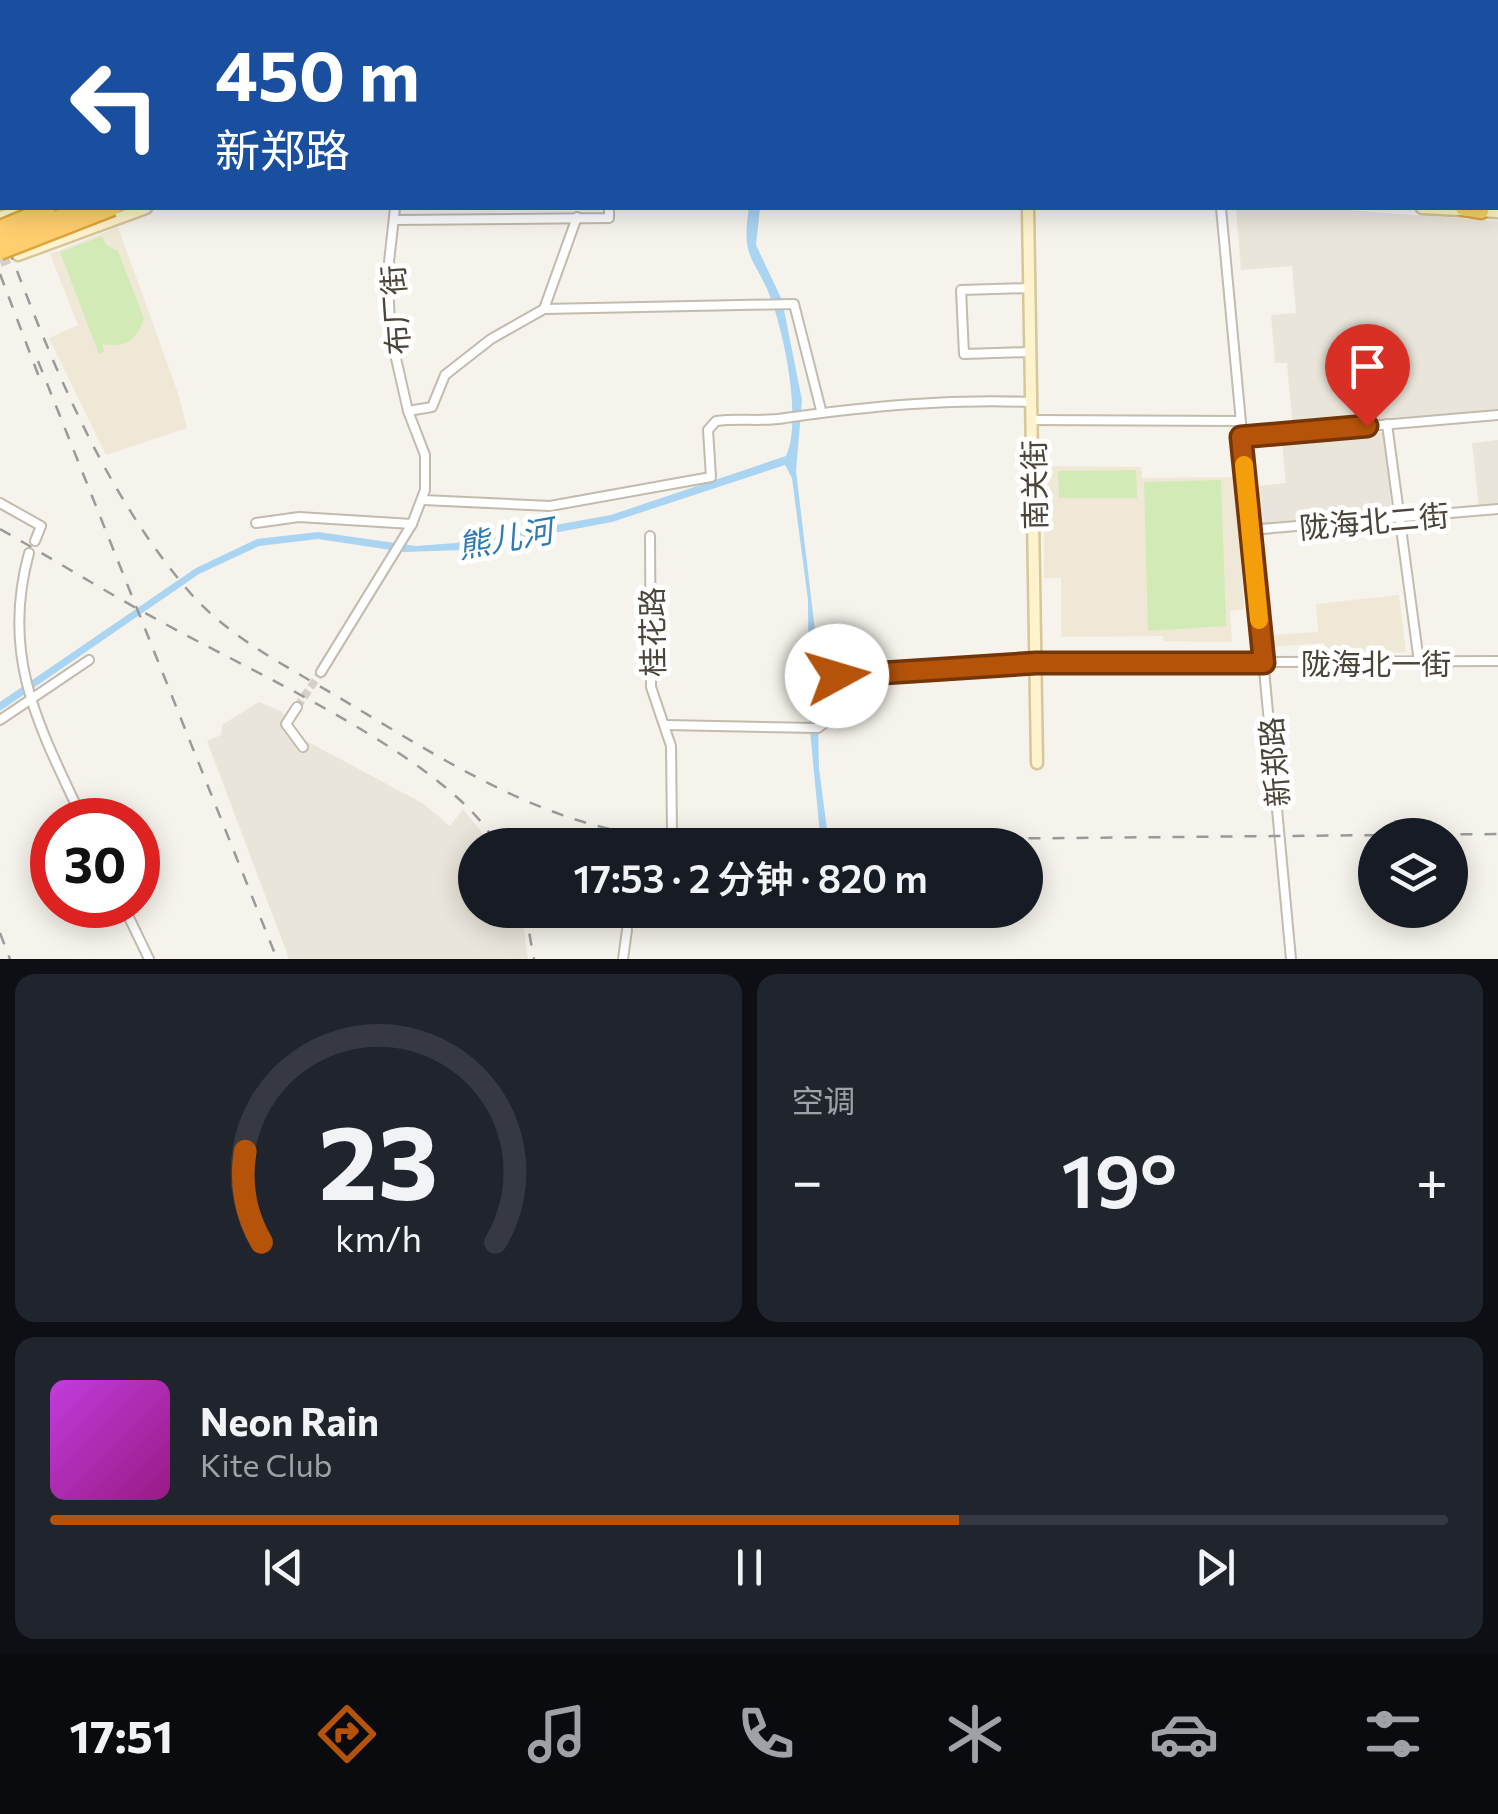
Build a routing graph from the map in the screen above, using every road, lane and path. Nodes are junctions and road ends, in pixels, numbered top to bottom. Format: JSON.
{"nodes":[{"id":1,"x":41,"y":210,"type":"edge"},
{"id":2,"x":79,"y":210,"type":"edge"},
{"id":3,"x":109,"y":210,"type":"edge"},
{"id":4,"x":141,"y":210,"type":"edge"},
{"id":5,"x":395,"y":210,"type":"edge"},
{"id":6,"x":609,"y":210,"type":"edge"},
{"id":7,"x":1028,"y":210,"type":"edge"},
{"id":8,"x":1221,"y":210,"type":"edge"},
{"id":9,"x":1461,"y":210,"type":"edge"},
{"id":10,"x":1475,"y":210,"type":"edge"},
{"id":11,"x":1481,"y":211,"type":"junction"},
{"id":12,"x":1498,"y":212,"type":"edge"},
{"id":13,"x":577,"y":217,"type":"junction"},
{"id":14,"x":394,"y":220,"type":"junction"},
{"id":15,"x":1,"y":222,"type":"edge"},
{"id":16,"x":0,"y":239,"type":"edge"},
{"id":17,"x":0,"y":252,"type":"tunnel mouth"},
{"id":18,"x":18,"y":255,"type":"tunnel mouth"},
{"id":19,"x":1029,"y":288,"type":"junction"},
{"id":20,"x":544,"y":309,"type":"junction"},
{"id":21,"x":1030,"y":352,"type":"junction"},
{"id":22,"x":1031,"y":402,"type":"junction"},
{"id":23,"x":821,"y":410,"type":"junction"},
{"id":24,"x":408,"y":411,"type":"junction"},
{"id":25,"x":1498,"y":415,"type":"edge"},
{"id":26,"x":1032,"y":420,"type":"junction"},
{"id":27,"x":1240,"y":421,"type":"junction"},
{"id":28,"x":1387,"y":424,"type":"junction"},
{"id":29,"x":1241,"y":437,"type":"junction"},
{"id":30,"x":423,"y":500,"type":"junction"},
{"id":31,"x":0,"y":504,"type":"edge"},
{"id":32,"x":1498,"y":509,"type":"edge"},
{"id":33,"x":1398,"y":518,"type":"junction"},
{"id":34,"x":256,"y":524,"type":"dead end"},
{"id":35,"x":412,"y":524,"type":"junction"},
{"id":36,"x":1250,"y":530,"type":"junction"},
{"id":37,"x":650,"y":536,"type":"dead end"},
{"id":38,"x":34,"y":541,"type":"dead end"},
{"id":39,"x":29,"y":553,"type":"dead end"},
{"id":40,"x":89,"y":660,"type":"dead end"},
{"id":41,"x":1498,"y":661,"type":"edge"},
{"id":42,"x":1419,"y":662,"type":"junction"},
{"id":43,"x":1036,"y":663,"type":"junction"},
{"id":44,"x":1264,"y":663,"type":"junction"},
{"id":45,"x":322,"y":672,"type":"tunnel mouth"},
{"id":46,"x":24,"y":703,"type":"junction"},
{"id":47,"x":297,"y":707,"type":"tunnel mouth"},
{"id":48,"x":0,"y":720,"type":"edge"},
{"id":49,"x":666,"y":724,"type":"junction"},
{"id":50,"x":303,"y":747,"type":"dead end"},
{"id":51,"x":1037,"y":763,"type":"dead end"},
{"id":52,"x":72,"y":798,"type":"edge"},
{"id":53,"x":672,"y":828,"type":"tunnel mouth"},
{"id":54,"x":134,"y":928,"type":"edge"},
{"id":55,"x":628,"y":930,"type":"dead end"},
{"id":56,"x":148,"y":959,"type":"edge"},
{"id":57,"x":623,"y":959,"type":"edge"},
{"id":58,"x":1291,"y":959,"type":"edge"}],
"edges":[{"from":1,"to":15,"type":"highway","bridge":true},
{"from":2,"to":16,"type":"highway","bridge":true},
{"from":3,"to":17,"type":"highway","bridge":true},
{"from":4,"to":18,"type":"street"},
{"from":5,"to":14,"type":"street","name":"布厂街"},
{"from":6,"to":13,"type":"street"},
{"from":7,"to":19,"type":"street","name":"南关街"},
{"from":8,"to":27,"type":"street","name":"新郑路"},
{"from":9,"to":11,"type":"street"},
{"from":10,"to":11,"type":"highway"},
{"from":11,"to":12,"type":"street"},
{"from":13,"to":14,"type":"street"},
{"from":13,"to":20,"type":"street"},
{"from":14,"to":24,"type":"street","name":"布厂街"},
{"from":19,"to":21,"type":"street","name":"南关街"},
{"from":19,"to":21,"type":"street"},
{"from":20,"to":23,"type":"street"},
{"from":20,"to":24,"type":"street"},
{"from":21,"to":22,"type":"street","name":"南关街"},
{"from":22,"to":23,"type":"street"},
{"from":22,"to":26,"type":"street","name":"南关街"},
{"from":23,"to":30,"type":"street"},
{"from":24,"to":30,"type":"street","name":"布厂街"},
{"from":25,"to":28,"type":"street"},
{"from":26,"to":27,"type":"street"},
{"from":26,"to":43,"type":"street","name":"南关街"},
{"from":27,"to":29,"type":"street","name":"新郑路"},
{"from":28,"to":29,"type":"street"},
{"from":28,"to":33,"type":"street"},
{"from":29,"to":36,"type":"street","name":"新郑路"},
{"from":30,"to":35,"type":"street"},
{"from":31,"to":38,"type":"street"},
{"from":32,"to":33,"type":"street","name":"陇海北二街"},
{"from":33,"to":36,"type":"street","name":"陇海北二街"},
{"from":33,"to":42,"type":"street"},
{"from":34,"to":35,"type":"street"},
{"from":35,"to":45,"type":"street"},
{"from":36,"to":44,"type":"street","name":"新郑路"},
{"from":37,"to":49,"type":"street","name":"桂花路"},
{"from":39,"to":46,"type":"street"},
{"from":40,"to":46,"type":"street"},
{"from":41,"to":42,"type":"street","name":"陇海北一街"},
{"from":42,"to":44,"type":"street","name":"陇海北一街"},
{"from":43,"to":44,"type":"street","name":"陇海北一街"},
{"from":43,"to":49,"type":"street","name":"陇海北一街"},
{"from":43,"to":51,"type":"street","name":"南关街"},
{"from":44,"to":58,"type":"street","name":"新郑路"},
{"from":46,"to":48,"type":"street"},
{"from":46,"to":52,"type":"street"},
{"from":47,"to":50,"type":"street"},
{"from":49,"to":53,"type":"street","name":"桂花路"},
{"from":54,"to":56,"type":"street"},
{"from":55,"to":57,"type":"street"}]}
